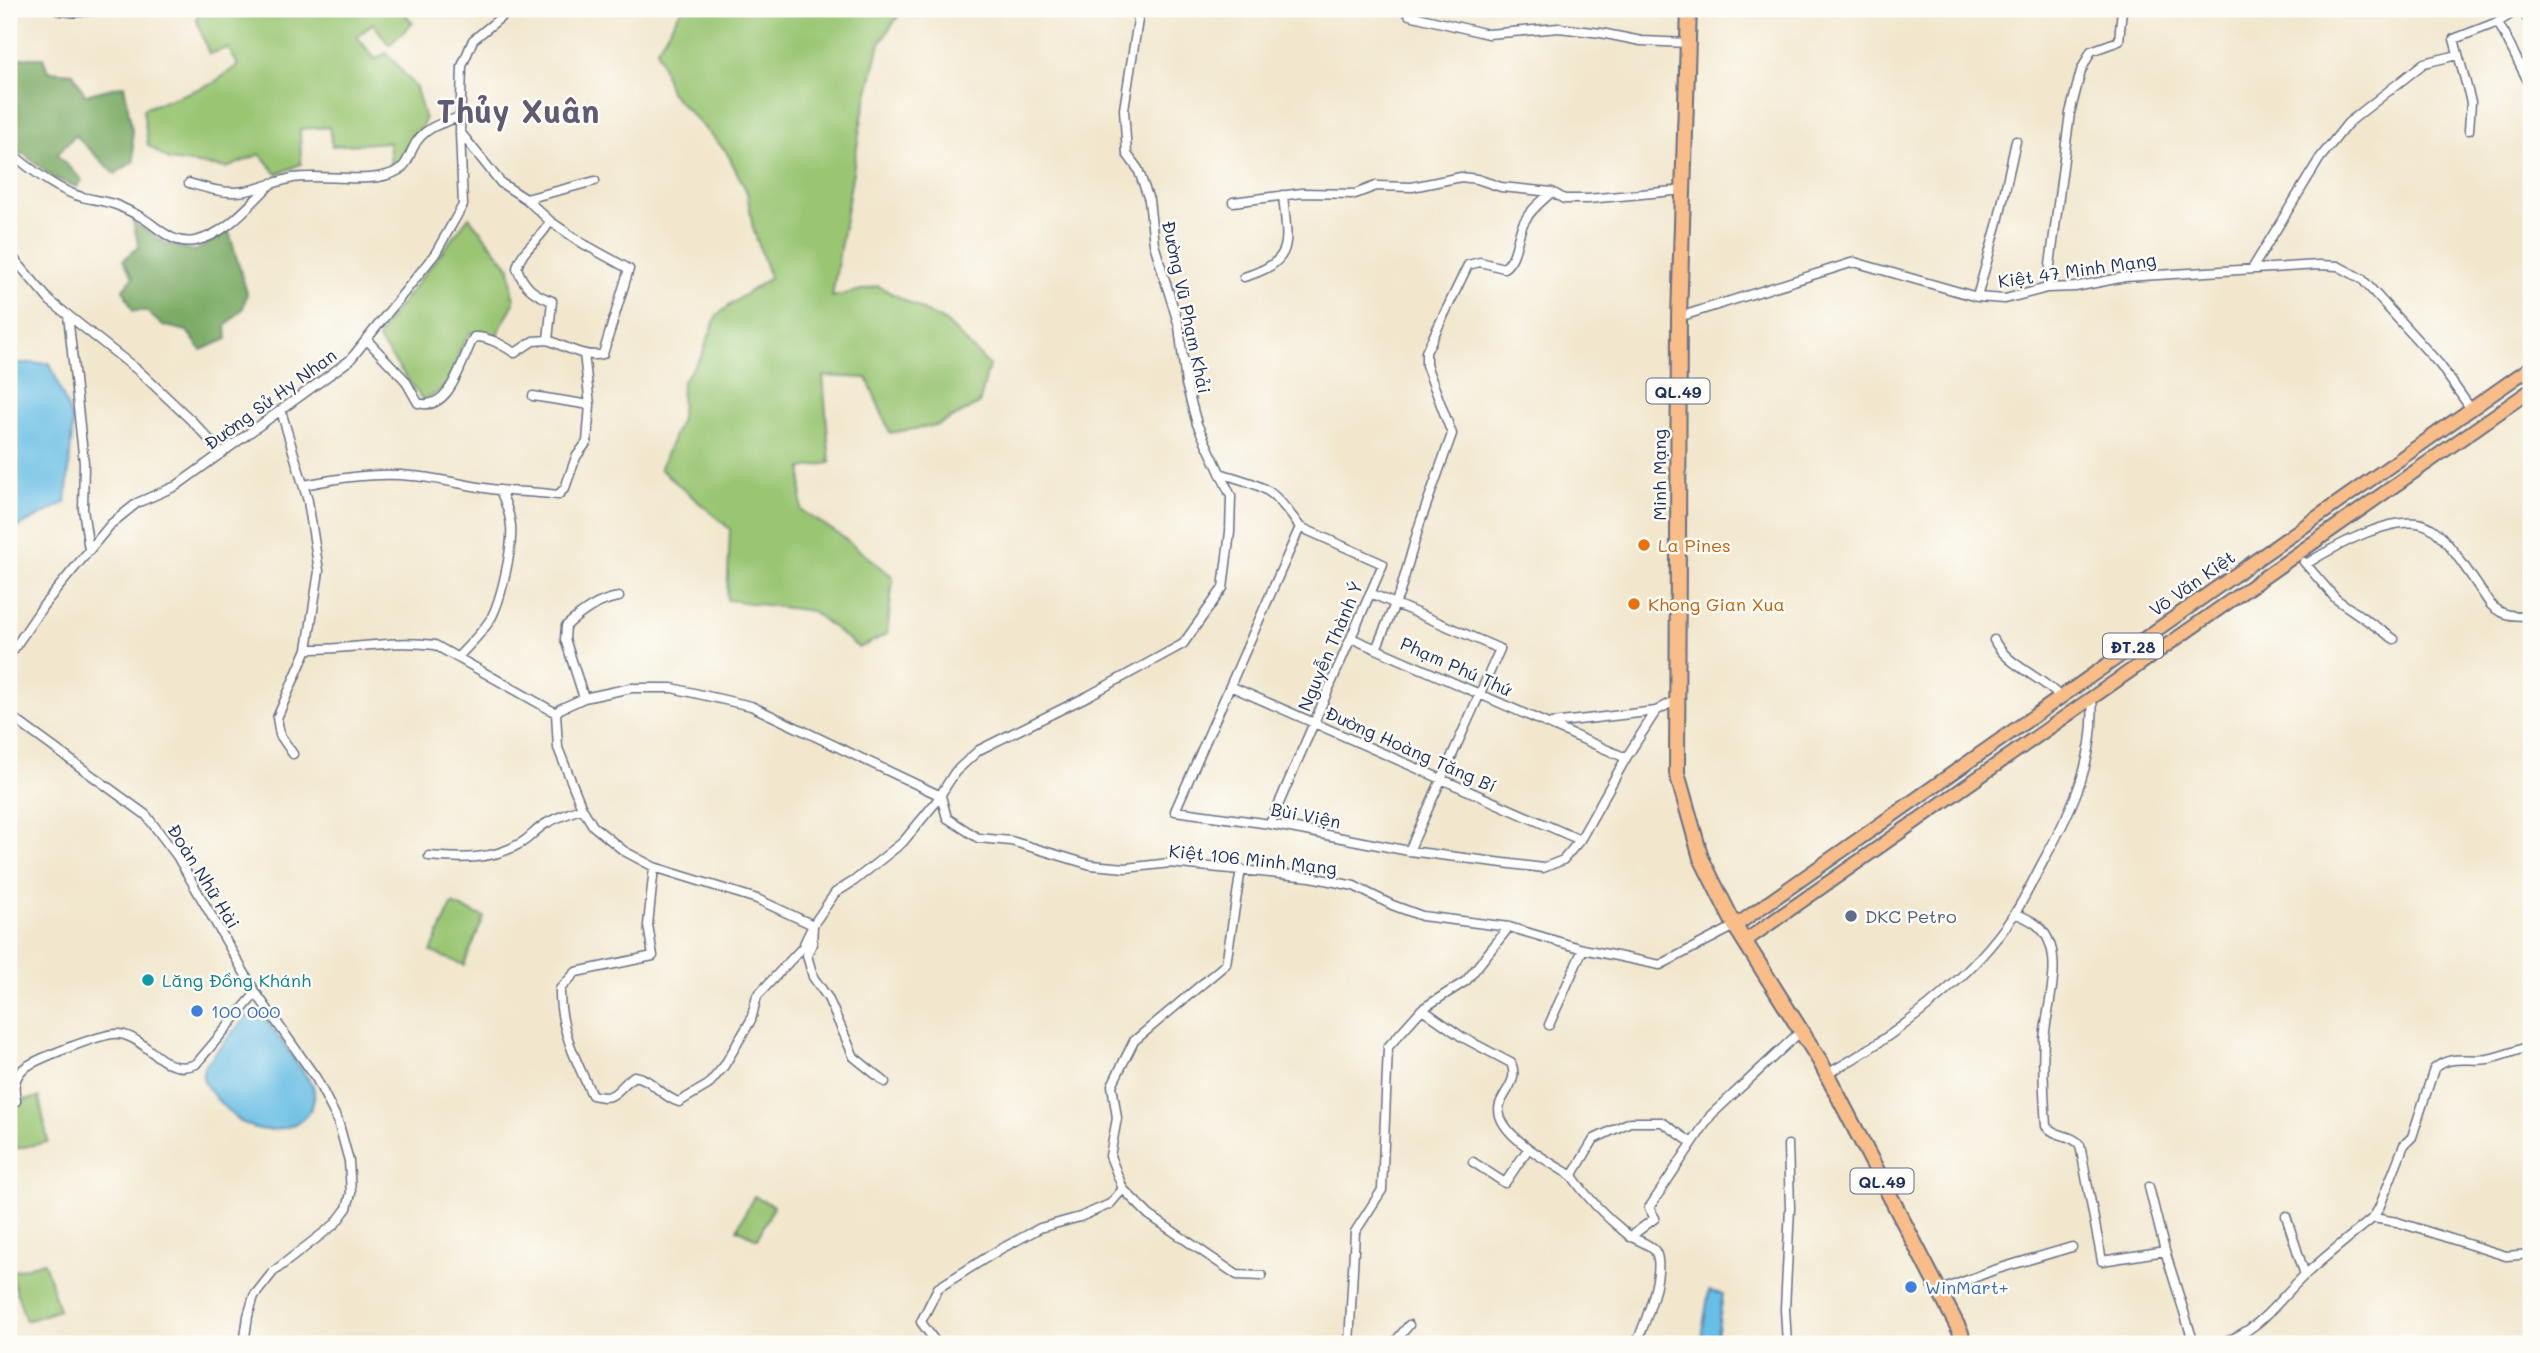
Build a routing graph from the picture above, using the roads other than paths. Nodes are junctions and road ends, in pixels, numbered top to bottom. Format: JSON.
{"nodes":[{"id":1,"x":58,"y":9,"type":"edge"},
{"id":2,"x":96,"y":9,"type":"edge"},
{"id":3,"x":511,"y":9,"type":"edge"},
{"id":4,"x":1135,"y":9,"type":"edge"},
{"id":5,"x":1405,"y":9,"type":"edge"},
{"id":6,"x":1689,"y":9,"type":"edge"},
{"id":7,"x":2122,"y":9,"type":"edge"},
{"id":8,"x":2521,"y":9,"type":"edge"},
{"id":9,"x":2498,"y":22,"type":"junction"},
{"id":10,"x":2531,"y":27,"type":"edge"},
{"id":11,"x":1688,"y":43,"type":"junction"},
{"id":12,"x":2458,"y":55,"type":"junction"},
{"id":13,"x":2531,"y":87,"type":"edge"},
{"id":14,"x":460,"y":117,"type":"junction"},
{"id":15,"x":2469,"y":130,"type":"dead end"},
{"id":16,"x":460,"y":132,"type":"junction"},
{"id":17,"x":2016,"y":141,"type":"dead end"},
{"id":18,"x":9,"y":157,"type":"edge"},
{"id":19,"x":595,"y":181,"type":"dead end"},
{"id":20,"x":189,"y":183,"type":"dead end"},
{"id":21,"x":272,"y":183,"type":"junction"},
{"id":22,"x":1684,"y":190,"type":"junction"},
{"id":23,"x":1552,"y":192,"type":"junction"},
{"id":24,"x":1283,"y":195,"type":"junction"},
{"id":25,"x":526,"y":199,"type":"junction"},
{"id":26,"x":1233,"y":202,"type":"dead end"},
{"id":27,"x":550,"y":221,"type":"junction"},
{"id":28,"x":9,"y":253,"type":"edge"},
{"id":29,"x":2252,"y":270,"type":"junction"},
{"id":30,"x":1244,"y":277,"type":"dead end"},
{"id":31,"x":2048,"y":288,"type":"junction"},
{"id":32,"x":1977,"y":297,"type":"junction"},
{"id":33,"x":68,"y":315,"type":"junction"},
{"id":34,"x":1679,"y":317,"type":"junction"},
{"id":35,"x":366,"y":339,"type":"junction"},
{"id":36,"x":548,"y":340,"type":"junction"},
{"id":37,"x":584,"y":354,"type":"junction"},
{"id":38,"x":2531,"y":367,"type":"edge"},
{"id":39,"x":2531,"y":390,"type":"edge"},
{"id":40,"x":533,"y":396,"type":"dead end"},
{"id":41,"x":590,"y":405,"type":"junction"},
{"id":42,"x":2471,"y":409,"type":"junction"},
{"id":43,"x":281,"y":411,"type":"junction"},
{"id":44,"x":222,"y":453,"type":"junction"},
{"id":45,"x":2396,"y":462,"type":"junction"},
{"id":46,"x":1220,"y":473,"type":"junction"},
{"id":47,"x":2407,"y":477,"type":"junction"},
{"id":48,"x":304,"y":485,"type":"junction"},
{"id":49,"x":500,"y":490,"type":"junction"},
{"id":50,"x":1300,"y":527,"type":"junction"},
{"id":51,"x":89,"y":550,"type":"junction"},
{"id":52,"x":2302,"y":559,"type":"junction"},
{"id":53,"x":1370,"y":593,"type":"junction"},
{"id":54,"x":619,"y":597,"type":"dead end"},
{"id":55,"x":1395,"y":604,"type":"junction"},
{"id":56,"x":2531,"y":616,"type":"edge"},
{"id":57,"x":1351,"y":638,"type":"junction"},
{"id":58,"x":2394,"y":639,"type":"dead end"},
{"id":59,"x":1994,"y":640,"type":"dead end"},
{"id":60,"x":307,"y":649,"type":"junction"},
{"id":61,"x":1376,"y":649,"type":"junction"},
{"id":62,"x":9,"y":655,"type":"edge"},
{"id":63,"x":458,"y":657,"type":"junction"},
{"id":64,"x":1230,"y":686,"type":"junction"},
{"id":65,"x":1480,"y":694,"type":"junction"},
{"id":66,"x":2060,"y":697,"type":"junction"},
{"id":67,"x":584,"y":698,"type":"junction"},
{"id":68,"x":2092,"y":698,"type":"junction"},
{"id":69,"x":1678,"y":699,"type":"junction"},
{"id":70,"x":1656,"y":712,"type":"junction"},
{"id":71,"x":556,"y":713,"type":"junction"},
{"id":72,"x":9,"y":715,"type":"edge"},
{"id":73,"x":1314,"y":723,"type":"junction"},
{"id":74,"x":1549,"y":724,"type":"junction"},
{"id":75,"x":1990,"y":747,"type":"junction"},
{"id":76,"x":293,"y":754,"type":"dead end"},
{"id":77,"x":1626,"y":758,"type":"junction"},
{"id":78,"x":2001,"y":762,"type":"junction"},
{"id":79,"x":1441,"y":779,"type":"junction"},
{"id":80,"x":941,"y":796,"type":"junction"},
{"id":81,"x":582,"y":808,"type":"junction"},
{"id":82,"x":1270,"y":824,"type":"junction"},
{"id":83,"x":1580,"y":840,"type":"junction"},
{"id":84,"x":1409,"y":851,"type":"junction"},
{"id":85,"x":429,"y":856,"type":"dead end"},
{"id":86,"x":654,"y":867,"type":"junction"},
{"id":87,"x":1241,"y":869,"type":"junction"},
{"id":88,"x":2015,"y":913,"type":"junction"},
{"id":89,"x":813,"y":925,"type":"junction"},
{"id":90,"x":1735,"y":926,"type":"junction"},
{"id":91,"x":1509,"y":927,"type":"junction"},
{"id":92,"x":1745,"y":941,"type":"junction"},
{"id":93,"x":1583,"y":949,"type":"junction"},
{"id":94,"x":256,"y":993,"type":"junction"},
{"id":95,"x":1422,"y":1009,"type":"junction"},
{"id":96,"x":1549,"y":1025,"type":"dead end"},
{"id":97,"x":1801,"y":1031,"type":"junction"},
{"id":98,"x":2531,"y":1046,"type":"edge"},
{"id":99,"x":1827,"y":1074,"type":"junction"},
{"id":100,"x":885,"y":1082,"type":"dead end"},
{"id":101,"x":16,"y":1101,"type":"dead end"},
{"id":102,"x":1692,"y":1143,"type":"junction"},
{"id":103,"x":1787,"y":1145,"type":"dead end"},
{"id":104,"x":1528,"y":1149,"type":"junction"},
{"id":105,"x":1473,"y":1163,"type":"dead end"},
{"id":106,"x":1572,"y":1176,"type":"junction"},
{"id":107,"x":2149,"y":1187,"type":"dead end"},
{"id":108,"x":1123,"y":1189,"type":"junction"},
{"id":109,"x":2286,"y":1216,"type":"dead end"},
{"id":110,"x":2373,"y":1218,"type":"junction"},
{"id":111,"x":1630,"y":1237,"type":"junction"},
{"id":112,"x":2072,"y":1247,"type":"dead end"},
{"id":113,"x":2165,"y":1251,"type":"junction"},
{"id":114,"x":2531,"y":1254,"type":"edge"},
{"id":115,"x":2305,"y":1275,"type":"junction"},
{"id":116,"x":1262,"y":1276,"type":"dead end"},
{"id":117,"x":1939,"y":1291,"type":"junction"},
{"id":118,"x":1409,"y":1325,"type":"dead end"},
{"id":119,"x":2242,"y":1335,"type":"junction"},
{"id":120,"x":1964,"y":1340,"type":"edge"},
{"id":121,"x":244,"y":1344,"type":"edge"},
{"id":122,"x":937,"y":1344,"type":"edge"},
{"id":123,"x":1349,"y":1344,"type":"edge"},
{"id":124,"x":1392,"y":1344,"type":"edge"},
{"id":125,"x":1636,"y":1344,"type":"edge"},
{"id":126,"x":1787,"y":1344,"type":"edge"},
{"id":127,"x":2194,"y":1344,"type":"edge"},
{"id":128,"x":2220,"y":1344,"type":"edge"},
{"id":129,"x":2251,"y":1344,"type":"edge"}],
"edges":[{"from":1,"to":2,"type":"street"},
{"from":3,"to":14,"type":"street","name":"Đường Sử Hy Nhan"},
{"from":4,"to":46,"type":"street","name":"Đường Vũ Phạm Khải"},
{"from":5,"to":11,"type":"street"},
{"from":6,"to":11,"type":"highway","name":"Minh Mạng","number":"QL.49"},
{"from":7,"to":31,"type":"street"},
{"from":8,"to":9,"type":"street"},
{"from":8,"to":10,"type":"street"},
{"from":9,"to":12,"type":"street"},
{"from":9,"to":13,"type":"street"},
{"from":11,"to":22,"type":"highway","name":"Minh Mạng","number":"QL.49"},
{"from":12,"to":15,"type":"street"},
{"from":12,"to":29,"type":"street"},
{"from":14,"to":16,"type":"street","name":"Đường Sử Hy Nhan"},
{"from":14,"to":21,"type":"street"},
{"from":16,"to":25,"type":"street"},
{"from":16,"to":35,"type":"street","name":"Đường Sử Hy Nhan"},
{"from":17,"to":32,"type":"street"},
{"from":18,"to":21,"type":"street"},
{"from":19,"to":25,"type":"street"},
{"from":20,"to":21,"type":"street"},
{"from":22,"to":23,"type":"street"},
{"from":22,"to":34,"type":"highway","name":"Minh Mạng","number":"QL.49"},
{"from":23,"to":24,"type":"street"},
{"from":23,"to":55,"type":"street"},
{"from":24,"to":26,"type":"street"},
{"from":24,"to":30,"type":"street"},
{"from":25,"to":27,"type":"street"},
{"from":27,"to":36,"type":"street"},
{"from":27,"to":37,"type":"street"},
{"from":28,"to":33,"type":"street"},
{"from":29,"to":31,"type":"street","name":"Kiệt 47 Minh Mạng"},
{"from":29,"to":42,"type":"street","name":"Kiệt 47 Minh Mạng"},
{"from":31,"to":32,"type":"street","name":"Kiệt 47 Minh Mạng"},
{"from":32,"to":34,"type":"street","name":"Kiệt 47 Minh Mạng"},
{"from":33,"to":44,"type":"street"},
{"from":33,"to":51,"type":"street"},
{"from":34,"to":69,"type":"highway","name":"Minh Mạng","number":"QL.49"},
{"from":35,"to":36,"type":"street"},
{"from":35,"to":43,"type":"street","name":"Đường Sử Hy Nhan"},
{"from":36,"to":37,"type":"street"},
{"from":37,"to":41,"type":"street"},
{"from":38,"to":42,"type":"main road","name":"Võ Văn Kiệt","number":"ĐT.28"},
{"from":39,"to":47,"type":"main road","name":"Võ Văn Kiệt","number":"ĐT.28"},
{"from":40,"to":41,"type":"street"},
{"from":41,"to":49,"type":"street"},
{"from":42,"to":45,"type":"main road","name":"Võ Văn Kiệt","number":"ĐT.28"},
{"from":43,"to":44,"type":"street","name":"Đường Sử Hy Nhan"},
{"from":43,"to":48,"type":"street"},
{"from":44,"to":51,"type":"street","name":"Đường Sử Hy Nhan"},
{"from":45,"to":47,"type":"main road"},
{"from":45,"to":66,"type":"main road","name":"Võ Văn Kiệt","number":"ĐT.28"},
{"from":46,"to":50,"type":"street"},
{"from":46,"to":80,"type":"street","name":"Đường Vũ Phạm Khải"},
{"from":47,"to":52,"type":"main road","name":"Võ Văn Kiệt","number":"ĐT.28"},
{"from":48,"to":49,"type":"street"},
{"from":48,"to":60,"type":"street"},
{"from":49,"to":63,"type":"street"},
{"from":50,"to":53,"type":"street","name":"Nguyễn Thành Ý"},
{"from":50,"to":64,"type":"street","name":"Bùi Viện"},
{"from":51,"to":62,"type":"street","name":"Đường Sử Hy Nhan"},
{"from":52,"to":56,"type":"street"},
{"from":52,"to":58,"type":"street"},
{"from":52,"to":68,"type":"main road","name":"Võ Văn Kiệt","number":"ĐT.28"},
{"from":53,"to":55,"type":"street"},
{"from":53,"to":57,"type":"street","name":"Nguyễn Thành Ý"},
{"from":54,"to":67,"type":"street"},
{"from":55,"to":61,"type":"street"},
{"from":55,"to":65,"type":"street"},
{"from":57,"to":61,"type":"street","name":"Phạm Phú Thứ"},
{"from":57,"to":73,"type":"street","name":"Nguyễn Thành Ý"},
{"from":59,"to":66,"type":"street"},
{"from":60,"to":63,"type":"street"},
{"from":60,"to":76,"type":"street"},
{"from":61,"to":65,"type":"street","name":"Phạm Phú Thứ"},
{"from":63,"to":71,"type":"street"},
{"from":64,"to":73,"type":"street","name":"Đường Hoàng Tăng Bí"},
{"from":64,"to":82,"type":"street","name":"Bùi Viện"},
{"from":65,"to":74,"type":"street","name":"Phạm Phú Thứ"},
{"from":65,"to":79,"type":"street"},
{"from":66,"to":75,"type":"main road","name":"Võ Văn Kiệt","number":"ĐT.28"},
{"from":67,"to":71,"type":"street"},
{"from":67,"to":80,"type":"street"},
{"from":68,"to":78,"type":"main road","name":"Võ Văn Kiệt","number":"ĐT.28"},
{"from":68,"to":88,"type":"street"},
{"from":69,"to":70,"type":"street","name":"Phạm Phú Thứ"},
{"from":69,"to":90,"type":"highway","name":"Minh Mạng","number":"QL.49"},
{"from":70,"to":74,"type":"street","name":"Phạm Phú Thứ"},
{"from":70,"to":77,"type":"street","name":"Bùi Viện"},
{"from":71,"to":81,"type":"street"},
{"from":72,"to":94,"type":"street","name":"Đoàn Nhữ Hài"},
{"from":73,"to":79,"type":"street","name":"Đường Hoàng Tăng Bí"},
{"from":73,"to":82,"type":"street","name":"Nguyễn Thành Ý"},
{"from":74,"to":77,"type":"street","name":"Phạm Phú Thứ"},
{"from":75,"to":78,"type":"main road"},
{"from":75,"to":90,"type":"main road","name":"Võ Văn Kiệt","number":"ĐT.28"},
{"from":77,"to":83,"type":"street","name":"Bùi Viện"},
{"from":78,"to":92,"type":"main road","name":"Võ Văn Kiệt","number":"ĐT.28"},
{"from":79,"to":83,"type":"street","name":"Đường Hoàng Tăng Bí"},
{"from":79,"to":84,"type":"street"},
{"from":80,"to":87,"type":"street","name":"Kiệt 106 Minh Mạng"},
{"from":80,"to":89,"type":"street","name":"Đường Vũ Phạm Khải"},
{"from":81,"to":85,"type":"street"},
{"from":81,"to":86,"type":"street"},
{"from":82,"to":84,"type":"street","name":"Bùi Viện"},
{"from":83,"to":84,"type":"street","name":"Bùi Viện"},
{"from":86,"to":89,"type":"street"},
{"from":86,"to":89,"type":"street","name":"Đường Vũ Phạm Khải"},
{"from":87,"to":91,"type":"street","name":"Kiệt 106 Minh Mạng"},
{"from":87,"to":108,"type":"street"},
{"from":88,"to":99,"type":"street"},
{"from":88,"to":113,"type":"street"},
{"from":89,"to":100,"type":"street"},
{"from":90,"to":92,"type":"highway","number":"QL.49"},
{"from":90,"to":93,"type":"street","name":"Kiệt 106 Minh Mạng"},
{"from":91,"to":93,"type":"street","name":"Kiệt 106 Minh Mạng"},
{"from":91,"to":95,"type":"street"},
{"from":92,"to":97,"type":"highway","number":"QL.49"},
{"from":93,"to":96,"type":"street"},
{"from":94,"to":101,"type":"street"},
{"from":94,"to":121,"type":"street","name":"Đoàn Nhữ Hài"},
{"from":95,"to":104,"type":"street"},
{"from":95,"to":123,"type":"street"},
{"from":97,"to":99,"type":"highway","number":"QL.49"},
{"from":97,"to":102,"type":"street"},
{"from":98,"to":110,"type":"street"},
{"from":99,"to":117,"type":"highway","number":"QL.49"},
{"from":102,"to":106,"type":"street"},
{"from":102,"to":111,"type":"street"},
{"from":103,"to":126,"type":"street"},
{"from":104,"to":105,"type":"street"},
{"from":104,"to":106,"type":"street"},
{"from":106,"to":111,"type":"street"},
{"from":107,"to":113,"type":"street"},
{"from":108,"to":116,"type":"street"},
{"from":108,"to":122,"type":"street"},
{"from":109,"to":115,"type":"street"},
{"from":110,"to":114,"type":"street"},
{"from":110,"to":115,"type":"street"},
{"from":111,"to":125,"type":"street"},
{"from":112,"to":117,"type":"street"},
{"from":113,"to":127,"type":"street"},
{"from":115,"to":119,"type":"street"},
{"from":117,"to":120,"type":"highway","number":"QL.49"},
{"from":118,"to":124,"type":"street"},
{"from":119,"to":128,"type":"street"},
{"from":119,"to":129,"type":"street"}]}
